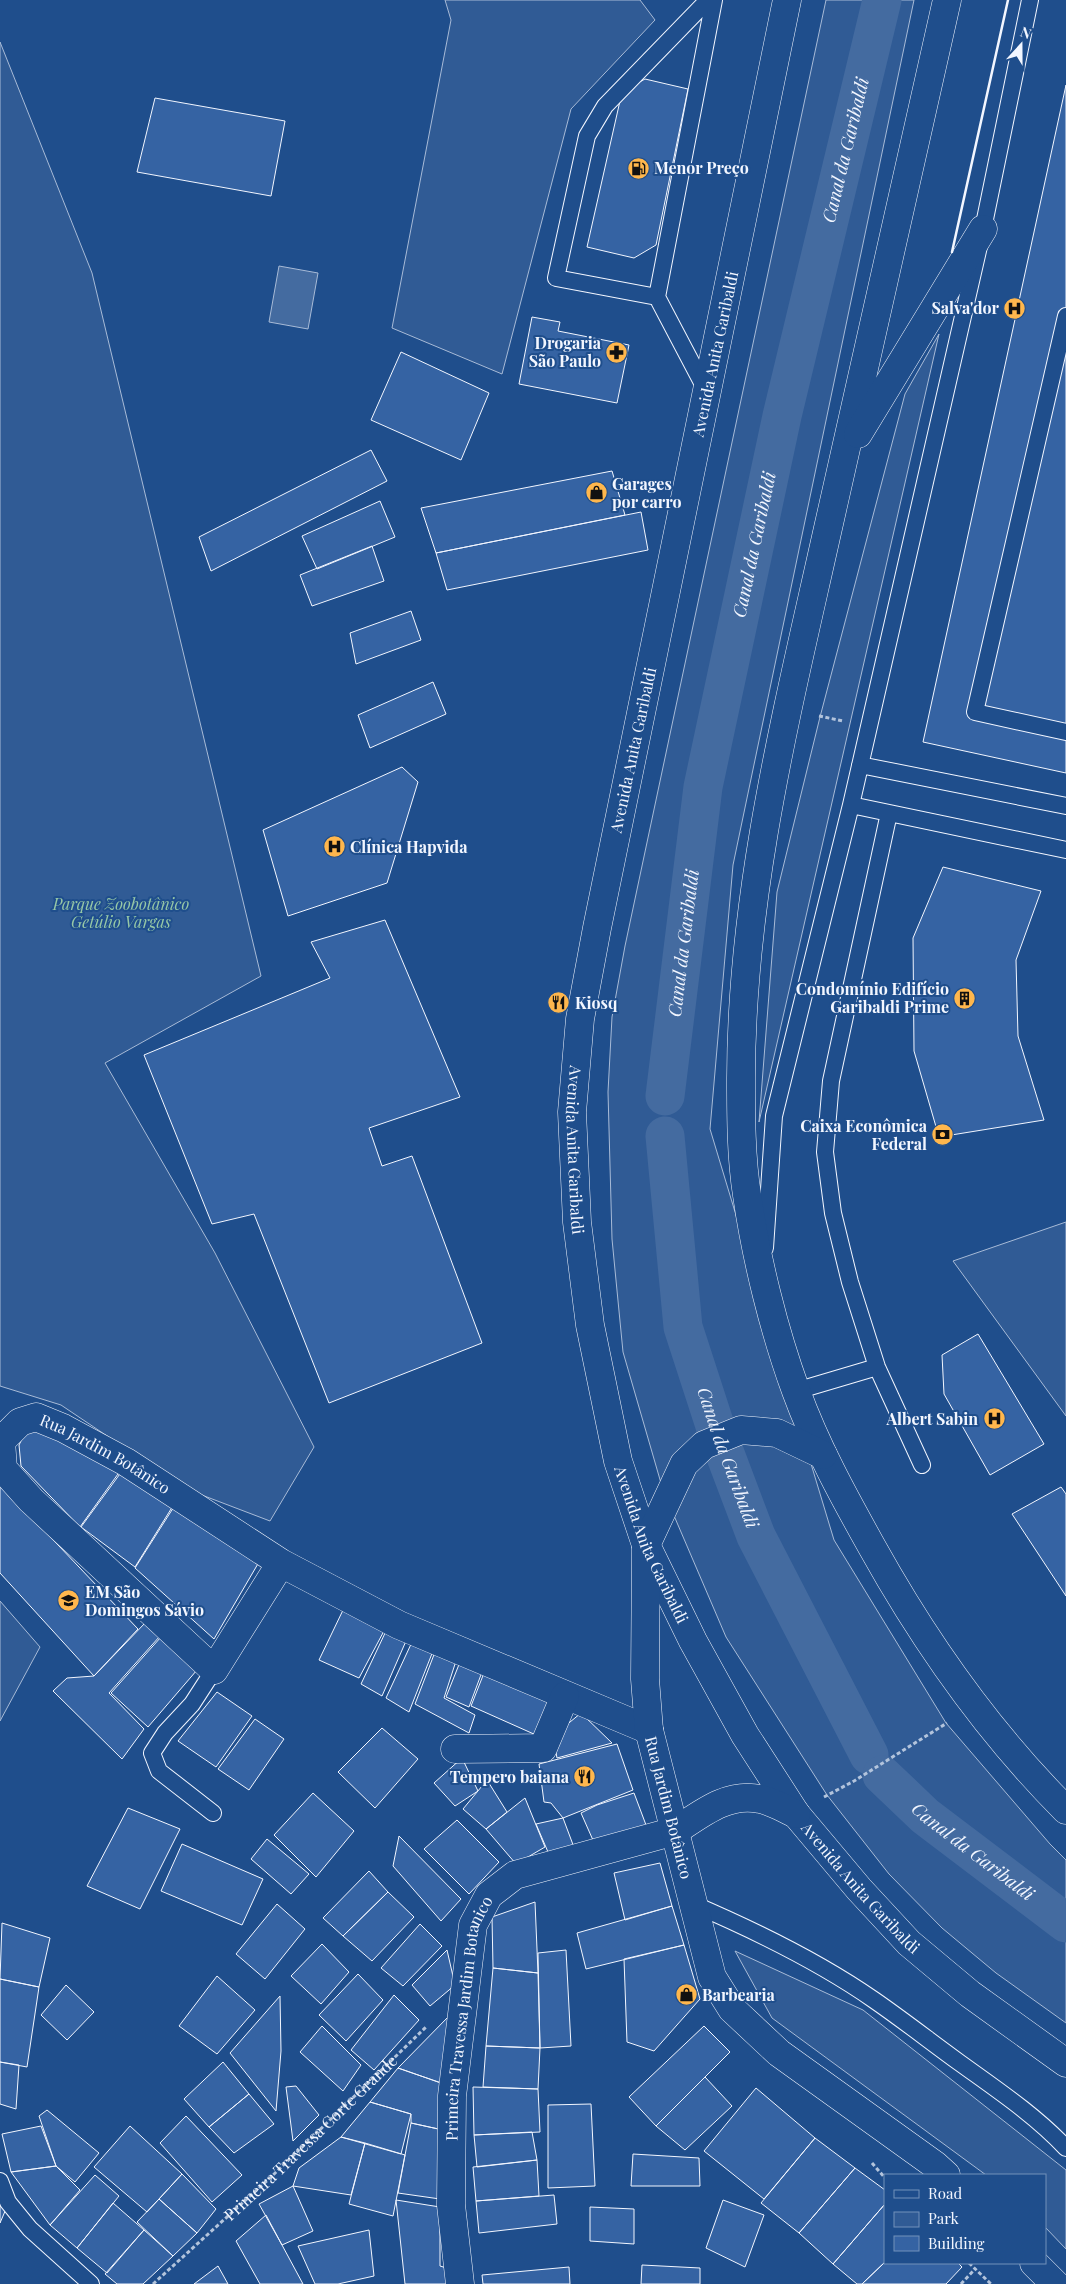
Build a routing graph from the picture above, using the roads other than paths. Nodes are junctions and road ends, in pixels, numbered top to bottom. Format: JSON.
{"nodes":[{"id":1,"x":708,"y":0,"type":"edge"},
{"id":2,"x":714,"y":0,"type":"edge"},
{"id":3,"x":788,"y":0,"type":"edge"},
{"id":4,"x":947,"y":0,"type":"edge"},
{"id":5,"x":1030,"y":0,"type":"edge"},
{"id":6,"x":983,"y":229,"type":"junction"},
{"id":7,"x":657,"y":297,"type":"junction"},
{"id":8,"x":1066,"y":316,"type":"edge"},
{"id":9,"x":707,"y":392,"type":"junction"},
{"id":10,"x":845,"y":455,"type":"junction"},
{"id":11,"x":1066,"y":732,"type":"edge"},
{"id":12,"x":860,"y":765,"type":"junction"},
{"id":13,"x":851,"y":805,"type":"junction"},
{"id":14,"x":1066,"y":806,"type":"edge"},
{"id":15,"x":889,"y":813,"type":"junction"},
{"id":16,"x":1066,"y":850,"type":"edge"},
{"id":17,"x":763,"y":1275,"type":"junction"},
{"id":18,"x":877,"y":1367,"type":"junction"},
{"id":19,"x":796,"y":1391,"type":"junction"},
{"id":20,"x":823,"y":1455,"type":"junction"},
{"id":21,"x":922,"y":1465,"type":"dead end"},
{"id":22,"x":646,"y":1544,"type":"junction"},
{"id":23,"x":281,"y":1563,"type":"junction"},
{"id":24,"x":214,"y":1670,"type":"junction"},
{"id":25,"x":565,"y":1696,"type":"junction"},
{"id":26,"x":649,"y":1730,"type":"junction"},
{"id":27,"x":455,"y":1749,"type":"dead end"},
{"id":28,"x":1066,"y":1810,"type":"edge"},
{"id":29,"x":214,"y":1813,"type":"dead end"},
{"id":30,"x":796,"y":1814,"type":"junction"},
{"id":31,"x":675,"y":1831,"type":"junction"},
{"id":32,"x":693,"y":1904,"type":"junction"},
{"id":33,"x":1066,"y":2063,"type":"edge"},
{"id":34,"x":1066,"y":2148,"type":"edge"},
{"id":35,"x":945,"y":2174,"type":"edge"},
{"id":36,"x":0,"y":2181,"type":"edge"},
{"id":37,"x":1035,"y":2264,"type":"edge"},
{"id":38,"x":91,"y":2284,"type":"edge"},
{"id":39,"x":460,"y":2284,"type":"edge"},
{"id":40,"x":1055,"y":2284,"type":"edge"}],
"edges":[{"from":1,"to":7,"type":"lane"},
{"from":2,"to":7,"type":"lane"},
{"from":3,"to":9,"type":"main road","name":"Avenida Anita Garibaldi"},
{"from":4,"to":10,"type":"main road"},
{"from":5,"to":6,"type":"lane"},
{"from":6,"to":10,"type":"main road"},
{"from":6,"to":12,"type":"lane"},
{"from":7,"to":9,"type":"lane"},
{"from":8,"to":11,"type":"lane"},
{"from":9,"to":22,"type":"main road","name":"Avenida Anita Garibaldi"},
{"from":10,"to":17,"type":"main road"},
{"from":12,"to":13,"type":"lane"},
{"from":12,"to":14,"type":"lane"},
{"from":13,"to":15,"type":"lane"},
{"from":13,"to":17,"type":"lane"},
{"from":15,"to":16,"type":"lane"},
{"from":15,"to":18,"type":"lane"},
{"from":17,"to":19,"type":"main road"},
{"from":18,"to":19,"type":"lane"},
{"from":18,"to":21,"type":"lane"},
{"from":19,"to":20,"type":"main road"},
{"from":20,"to":22,"type":"main road"},
{"from":20,"to":28,"type":"main road"},
{"from":22,"to":26,"type":"main road"},
{"from":22,"to":30,"type":"main road","name":"Avenida Anita Garibaldi"},
{"from":23,"to":24,"type":"main road"},
{"from":23,"to":24,"type":"main road","name":"Rua Jardim Botânico"},
{"from":23,"to":25,"type":"main road","name":"Rua Jardim Botânico"},
{"from":24,"to":29,"type":"lane"},
{"from":25,"to":26,"type":"main road","name":"Rua Jardim Botânico"},
{"from":25,"to":27,"type":"main road"},
{"from":26,"to":31,"type":"main road","name":"Rua Jardim Botânico"},
{"from":30,"to":31,"type":"main road","name":"Primeira Travessa Jardim Botanico"},
{"from":30,"to":33,"type":"main road","name":"Avenida Anita Garibaldi"},
{"from":31,"to":32,"type":"main road","name":"Rua Jardim Botânico"},
{"from":31,"to":39,"type":"main road","name":"Primeira Travessa Jardim Botanico"},
{"from":32,"to":34,"type":"lane"},
{"from":32,"to":35,"type":"main road","name":"Rua Jardim Botânico"},
{"from":36,"to":38,"type":"lane"},
{"from":37,"to":40,"type":"main road"}]}
